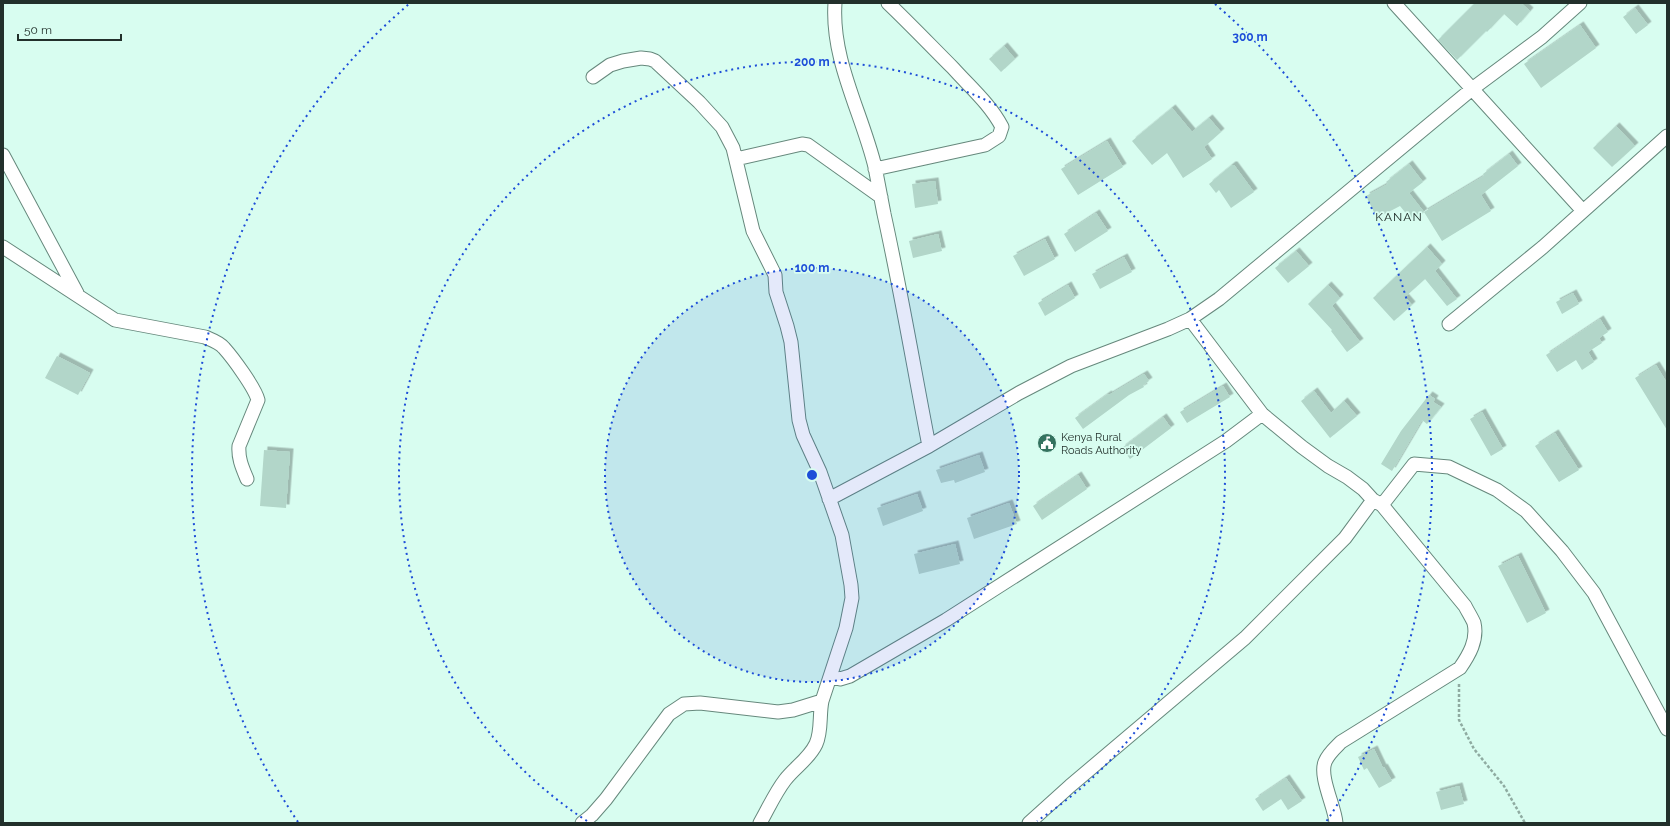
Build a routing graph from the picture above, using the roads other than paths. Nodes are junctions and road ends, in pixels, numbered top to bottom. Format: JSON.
{"nodes":[{"id":1,"x":835,"y":3,"type":"edge"},
{"id":2,"x":888,"y":3,"type":"edge"},
{"id":3,"x":1394,"y":3,"type":"edge"},
{"id":4,"x":1580,"y":3,"type":"edge"},
{"id":5,"x":902,"y":9,"type":"edge"},
{"id":6,"x":593,"y":77,"type":"dead end"},
{"id":7,"x":1472,"y":89,"type":"junction"},
{"id":8,"x":1667,"y":136,"type":"edge"},
{"id":9,"x":3,"y":155,"type":"edge"},
{"id":10,"x":736,"y":158,"type":"junction"},
{"id":11,"x":875,"y":169,"type":"junction"},
{"id":12,"x":880,"y":197,"type":"junction"},
{"id":13,"x":1583,"y":211,"type":"junction"},
{"id":14,"x":3,"y":247,"type":"edge"},
{"id":15,"x":79,"y":295,"type":"junction"},
{"id":16,"x":1190,"y":319,"type":"junction"},
{"id":17,"x":1449,"y":324,"type":"dead end"},
{"id":18,"x":1262,"y":414,"type":"junction"},
{"id":19,"x":929,"y":446,"type":"junction"},
{"id":20,"x":247,"y":478,"type":"dead end"},
{"id":21,"x":830,"y":499,"type":"junction"},
{"id":22,"x":1377,"y":503,"type":"junction"},
{"id":23,"x":830,"y":678,"type":"junction"},
{"id":24,"x":822,"y":702,"type":"junction"},
{"id":25,"x":1667,"y":729,"type":"edge"},
{"id":26,"x":582,"y":823,"type":"edge"},
{"id":27,"x":760,"y":823,"type":"edge"},
{"id":28,"x":1029,"y":823,"type":"edge"},
{"id":29,"x":1336,"y":823,"type":"edge"}],
"edges":[{"from":1,"to":11,"type":"street"},
{"from":2,"to":5,"type":"street"},
{"from":3,"to":7,"type":"street"},
{"from":4,"to":7,"type":"street"},
{"from":5,"to":11,"type":"street"},
{"from":6,"to":10,"type":"street"},
{"from":7,"to":13,"type":"street"},
{"from":7,"to":16,"type":"street"},
{"from":8,"to":13,"type":"street"},
{"from":9,"to":15,"type":"street"},
{"from":10,"to":12,"type":"street"},
{"from":10,"to":21,"type":"street"},
{"from":11,"to":12,"type":"street"},
{"from":12,"to":19,"type":"street"},
{"from":13,"to":17,"type":"street"},
{"from":14,"to":15,"type":"street"},
{"from":15,"to":20,"type":"street"},
{"from":16,"to":18,"type":"street"},
{"from":16,"to":19,"type":"street"},
{"from":18,"to":22,"type":"street"},
{"from":18,"to":23,"type":"street"},
{"from":19,"to":21,"type":"street"},
{"from":21,"to":23,"type":"street"},
{"from":22,"to":25,"type":"street"},
{"from":22,"to":28,"type":"street"},
{"from":22,"to":29,"type":"street"},
{"from":23,"to":24,"type":"street"},
{"from":24,"to":26,"type":"street"},
{"from":24,"to":27,"type":"street"}]}
